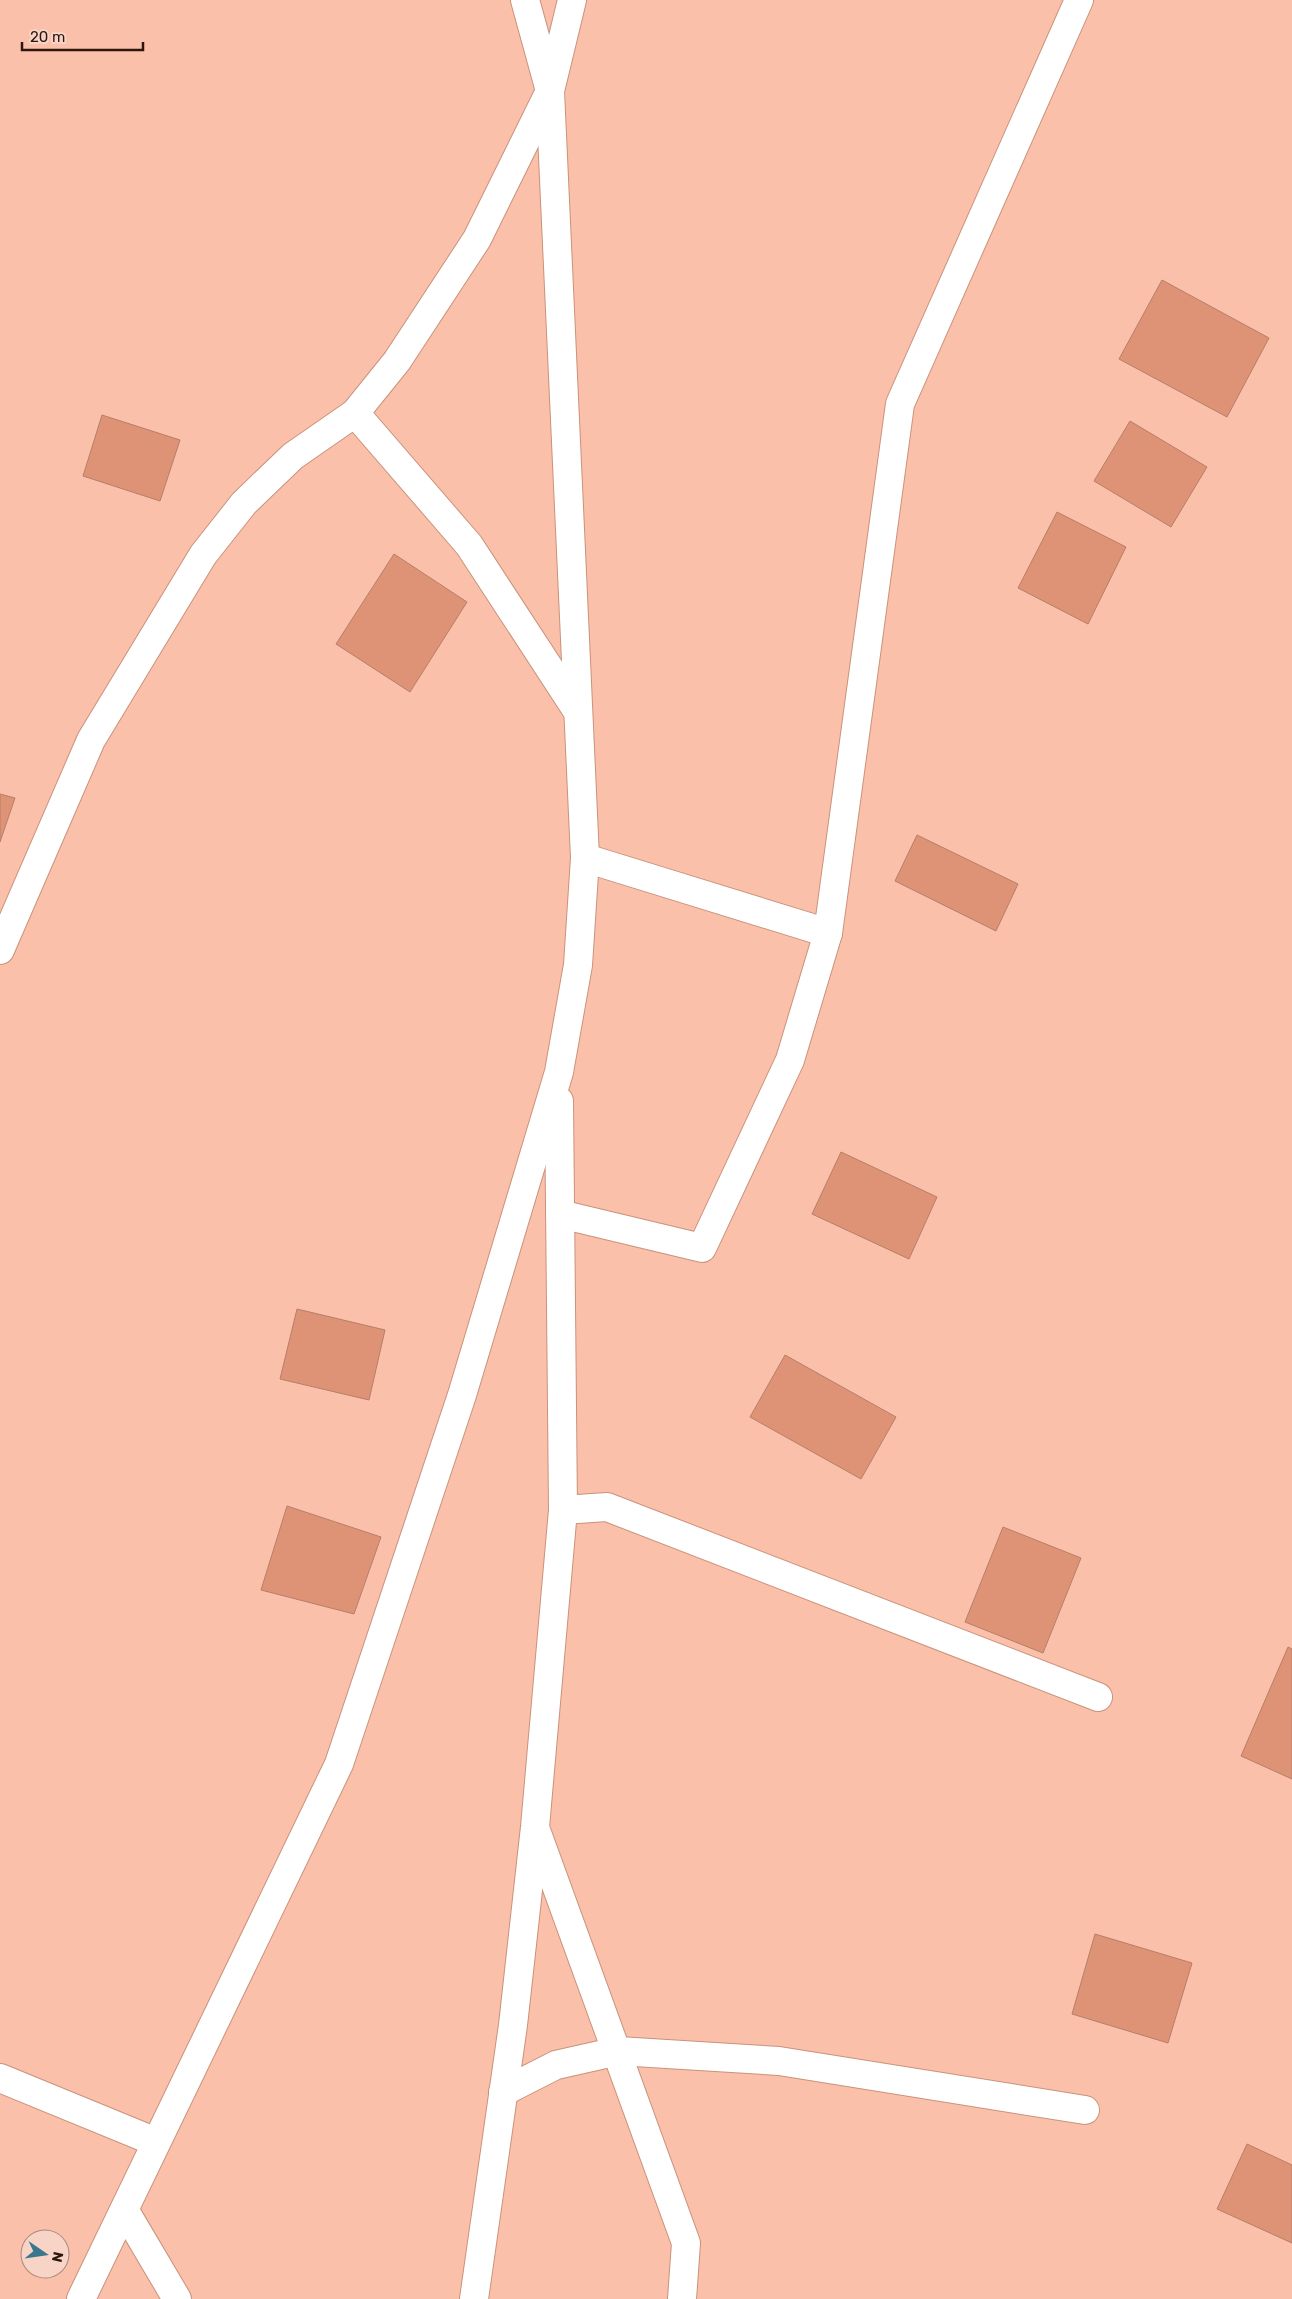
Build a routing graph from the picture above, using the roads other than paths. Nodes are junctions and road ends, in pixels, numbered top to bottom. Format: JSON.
{"nodes":[{"id":1,"x":525,"y":0,"type":"edge"},
{"id":2,"x":572,"y":0,"type":"edge"},
{"id":3,"x":1079,"y":0,"type":"edge"},
{"id":4,"x":550,"y":91,"type":"junction"},
{"id":5,"x":355,"y":414,"type":"junction"},
{"id":6,"x":578,"y":713,"type":"junction"},
{"id":7,"x":585,"y":858,"type":"junction"},
{"id":8,"x":828,"y":933,"type":"junction"},
{"id":9,"x":0,"y":950,"type":"edge"},
{"id":10,"x":559,"y":1072,"type":"junction"},
{"id":11,"x":560,"y":1214,"type":"junction"},
{"id":12,"x":562,"y":1510,"type":"junction"},
{"id":13,"x":1098,"y":1697,"type":"dead end"},
{"id":14,"x":535,"y":1826,"type":"junction"},
{"id":15,"x":618,"y":2051,"type":"junction"},
{"id":16,"x":0,"y":2078,"type":"edge"},
{"id":17,"x":503,"y":2092,"type":"junction"},
{"id":18,"x":1085,"y":2110,"type":"dead end"},
{"id":19,"x":156,"y":2142,"type":"junction"},
{"id":20,"x":125,"y":2212,"type":"junction"},
{"id":21,"x":82,"y":2299,"type":"edge"},
{"id":22,"x":177,"y":2299,"type":"edge"},
{"id":23,"x":474,"y":2299,"type":"edge"},
{"id":24,"x":682,"y":2299,"type":"edge"}],
"edges":[{"from":1,"to":4,"type":"street"},
{"from":2,"to":4,"type":"street"},
{"from":3,"to":8,"type":"street"},
{"from":4,"to":5,"type":"street"},
{"from":4,"to":6,"type":"street"},
{"from":5,"to":6,"type":"street"},
{"from":5,"to":9,"type":"street"},
{"from":6,"to":7,"type":"street"},
{"from":7,"to":8,"type":"street"},
{"from":7,"to":10,"type":"street"},
{"from":8,"to":11,"type":"street"},
{"from":10,"to":11,"type":"street"},
{"from":10,"to":19,"type":"street"},
{"from":11,"to":12,"type":"street"},
{"from":12,"to":13,"type":"street"},
{"from":12,"to":14,"type":"street"},
{"from":14,"to":15,"type":"street"},
{"from":14,"to":17,"type":"street"},
{"from":15,"to":17,"type":"street"},
{"from":15,"to":18,"type":"street"},
{"from":15,"to":24,"type":"street"},
{"from":16,"to":19,"type":"street"},
{"from":17,"to":23,"type":"street"},
{"from":19,"to":20,"type":"street"},
{"from":20,"to":21,"type":"street"},
{"from":20,"to":22,"type":"street"}]}
